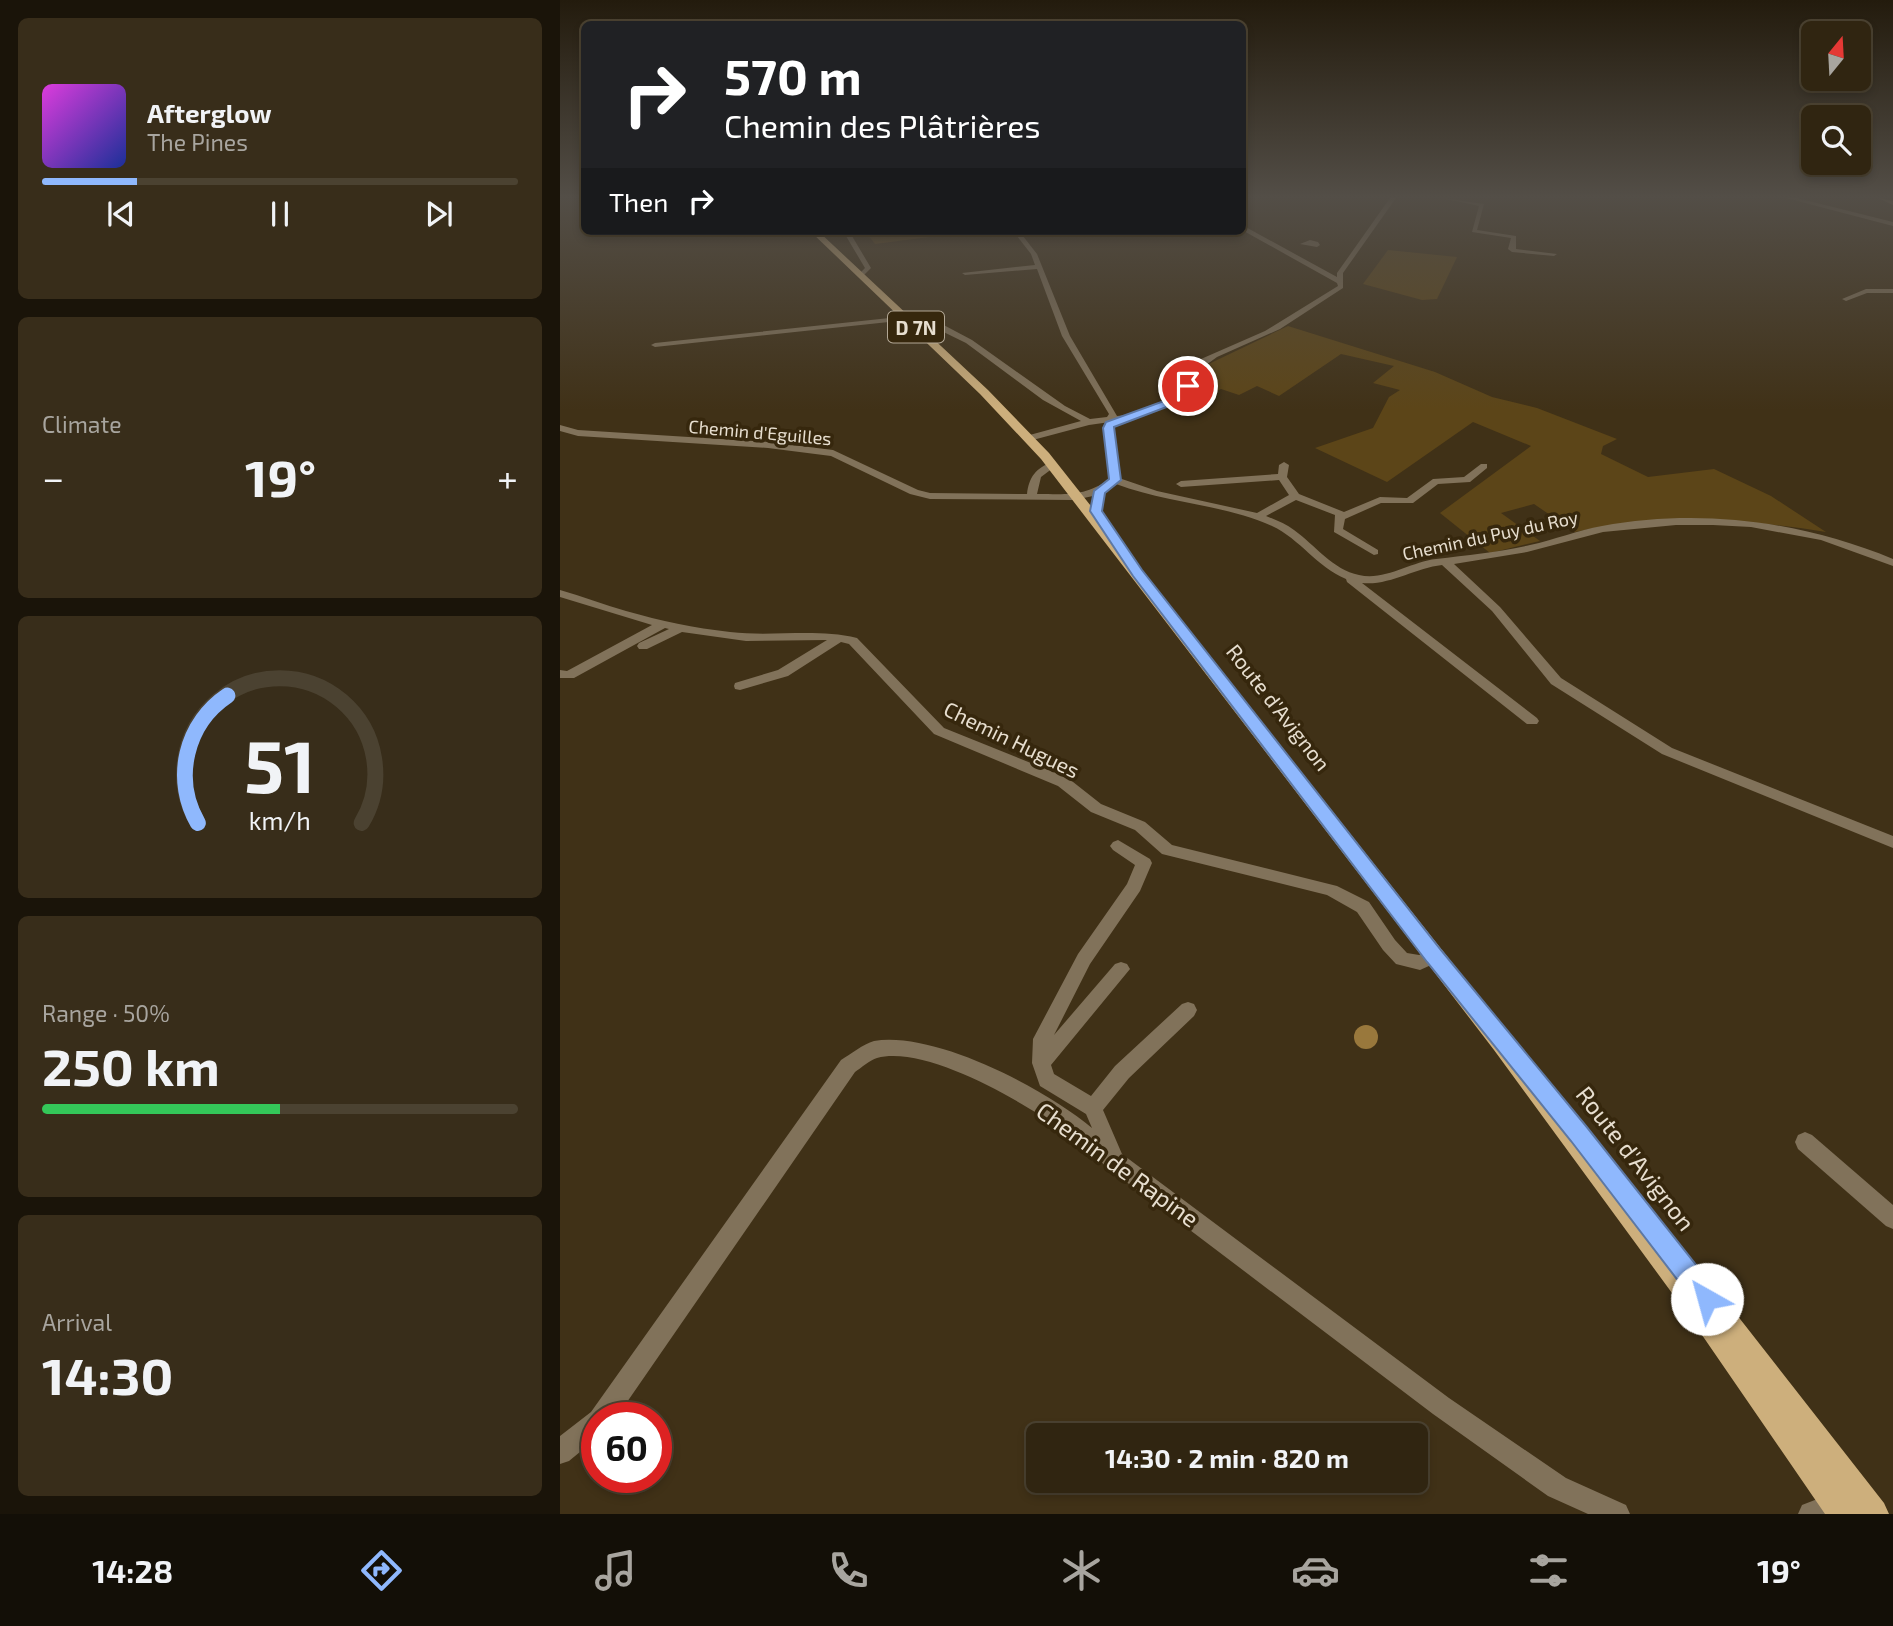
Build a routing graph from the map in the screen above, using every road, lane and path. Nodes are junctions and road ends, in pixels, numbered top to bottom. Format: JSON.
{"nodes":[{"id":1,"x":854,"y":269,"type":"edge"},
{"id":2,"x":867,"y":269,"type":"edge"},
{"id":3,"x":1018,"y":269,"type":"edge"},
{"id":4,"x":1039,"y":269,"type":"edge"},
{"id":5,"x":1318,"y":269,"type":"edge"},
{"id":6,"x":1343,"y":269,"type":"edge"},
{"id":7,"x":965,"y":273,"type":"dead end"},
{"id":8,"x":861,"y":275,"type":"junction"},
{"id":9,"x":1341,"y":282,"type":"junction"},
{"id":10,"x":1893,"y":291,"type":"edge"},
{"id":11,"x":1846,"y":299,"type":"dead end"},
{"id":12,"x":907,"y":319,"type":"junction"},
{"id":13,"x":655,"y":345,"type":"dead end"},
{"id":14,"x":1111,"y":421,"type":"junction"},
{"id":15,"x":1089,"y":422,"type":"junction"},
{"id":16,"x":560,"y":428,"type":"edge"},
{"id":17,"x":1032,"y":437,"type":"junction"},
{"id":18,"x":1052,"y":465,"type":"junction"},
{"id":19,"x":1284,"y":465,"type":"dead end"},
{"id":20,"x":1484,"y":466,"type":"dead end"},
{"id":21,"x":1282,"y":477,"type":"junction"},
{"id":22,"x":1115,"y":480,"type":"junction"},
{"id":23,"x":1181,"y":484,"type":"dead end"},
{"id":24,"x":1100,"y":491,"type":"junction"},
{"id":25,"x":1032,"y":495,"type":"junction"},
{"id":26,"x":1079,"y":496,"type":"junction"},
{"id":27,"x":1295,"y":496,"type":"junction"},
{"id":28,"x":1096,"y":511,"type":"junction"},
{"id":29,"x":1258,"y":517,"type":"junction"},
{"id":30,"x":1340,"y":517,"type":"junction"},
{"id":31,"x":1374,"y":552,"type":"dead end"},
{"id":32,"x":1445,"y":562,"type":"junction"},
{"id":33,"x":1893,"y":563,"type":"edge"},
{"id":34,"x":1138,"y":573,"type":"junction"},
{"id":35,"x":1349,"y":578,"type":"junction"},
{"id":36,"x":560,"y":593,"type":"edge"},
{"id":37,"x":664,"y":624,"type":"junction"},
{"id":38,"x":683,"y":627,"type":"junction"},
{"id":39,"x":840,"y":637,"type":"junction"},
{"id":40,"x":603,"y":664,"type":"dead end"},
{"id":41,"x":560,"y":674,"type":"edge"},
{"id":42,"x":740,"y":686,"type":"dead end"},
{"id":43,"x":1532,"y":721,"type":"dead end"},
{"id":44,"x":1893,"y":842,"type":"edge"},
{"id":45,"x":1118,"y":846,"type":"dead end"},
{"id":46,"x":1434,"y":956,"type":"junction"},
{"id":47,"x":1121,"y":969,"type":"dead end"},
{"id":48,"x":1188,"y":1010,"type":"dead end"},
{"id":49,"x":1502,"y":1043,"type":"junction"},
{"id":50,"x":1041,"y":1063,"type":"junction"},
{"id":51,"x":1093,"y":1108,"type":"junction"},
{"id":52,"x":1805,"y":1142,"type":"dead end"},
{"id":53,"x":1115,"y":1161,"type":"junction"},
{"id":54,"x":1893,"y":1219,"type":"edge"},
{"id":55,"x":612,"y":1402,"type":"edge"},
{"id":56,"x":581,"y":1435,"type":"edge"},
{"id":57,"x":560,"y":1452,"type":"edge"},
{"id":58,"x":1838,"y":1511,"type":"edge"},
{"id":59,"x":1617,"y":1514,"type":"edge"},
{"id":60,"x":1873,"y":1514,"type":"edge"}],
"edges":[{"from":1,"to":8,"type":"main road","name":"Route d'Avignon","number":"D 7N"},
{"from":2,"to":8,"type":"street"},
{"from":3,"to":7,"type":"street"},
{"from":4,"to":14,"type":"street"},
{"from":5,"to":9,"type":"street"},
{"from":6,"to":9,"type":"street"},
{"from":8,"to":12,"type":"main road","name":"Route d'Avignon","number":"D 7N"},
{"from":9,"to":14,"type":"street"},
{"from":10,"to":11,"type":"street"},
{"from":12,"to":13,"type":"street"},
{"from":12,"to":15,"type":"street"},
{"from":12,"to":17,"type":"main road","name":"Route d'Avignon","number":"D 7N"},
{"from":14,"to":15,"type":"street"},
{"from":14,"to":22,"type":"street"},
{"from":15,"to":17,"type":"street"},
{"from":16,"to":25,"type":"street","name":"Chemin d'Eguilles"},
{"from":17,"to":18,"type":"main road","name":"Route d'Avignon","number":"D 7N"},
{"from":17,"to":26,"type":"main road","name":"Route d'Avignon","number":"D 7N"},
{"from":18,"to":25,"type":"street"},
{"from":18,"to":26,"type":"main road","name":"Route d'Avignon","number":"D 7N"},
{"from":19,"to":21,"type":"street"},
{"from":20,"to":30,"type":"street"},
{"from":21,"to":23,"type":"street"},
{"from":21,"to":27,"type":"street"},
{"from":22,"to":24,"type":"street"},
{"from":22,"to":29,"type":"street"},
{"from":24,"to":26,"type":"street","name":"Chemin d'Eguilles"},
{"from":24,"to":28,"type":"street"},
{"from":25,"to":26,"type":"street","name":"Chemin d'Eguilles"},
{"from":26,"to":28,"type":"main road","name":"Route d'Avignon","number":"D 7N"},
{"from":26,"to":34,"type":"main road","name":"Route d'Avignon","number":"D 7N"},
{"from":27,"to":29,"type":"street"},
{"from":27,"to":30,"type":"street"},
{"from":28,"to":34,"type":"main road","name":"Route d'Avignon","number":"D 7N"},
{"from":29,"to":35,"type":"street"},
{"from":30,"to":31,"type":"street"},
{"from":32,"to":33,"type":"street","name":"Chemin du Puy du Roy"},
{"from":32,"to":35,"type":"street","name":"Chemin du Puy du Roy"},
{"from":32,"to":44,"type":"street"},
{"from":34,"to":46,"type":"main road","name":"Route d'Avignon","number":"D 7N"},
{"from":35,"to":43,"type":"street"},
{"from":36,"to":37,"type":"street"},
{"from":37,"to":38,"type":"street"},
{"from":37,"to":41,"type":"street"},
{"from":38,"to":39,"type":"street"},
{"from":38,"to":40,"type":"street"},
{"from":39,"to":42,"type":"street"},
{"from":39,"to":46,"type":"street","name":"Chemin Hugues"},
{"from":45,"to":50,"type":"street"},
{"from":46,"to":49,"type":"main road","name":"Route d'Avignon","number":"D 7N"},
{"from":47,"to":50,"type":"street"},
{"from":48,"to":51,"type":"street"},
{"from":49,"to":58,"type":"main road","name":"Route d'Avignon","number":"D 7N"},
{"from":49,"to":60,"type":"main road","name":"Route d'Avignon","number":"D 7N"},
{"from":50,"to":51,"type":"street"},
{"from":51,"to":53,"type":"street"},
{"from":52,"to":54,"type":"street"},
{"from":53,"to":55,"type":"street","name":"Chemin de Rapine"},
{"from":53,"to":59,"type":"street","name":"Chemin de Rapine"},
{"from":56,"to":57,"type":"street"}]}
